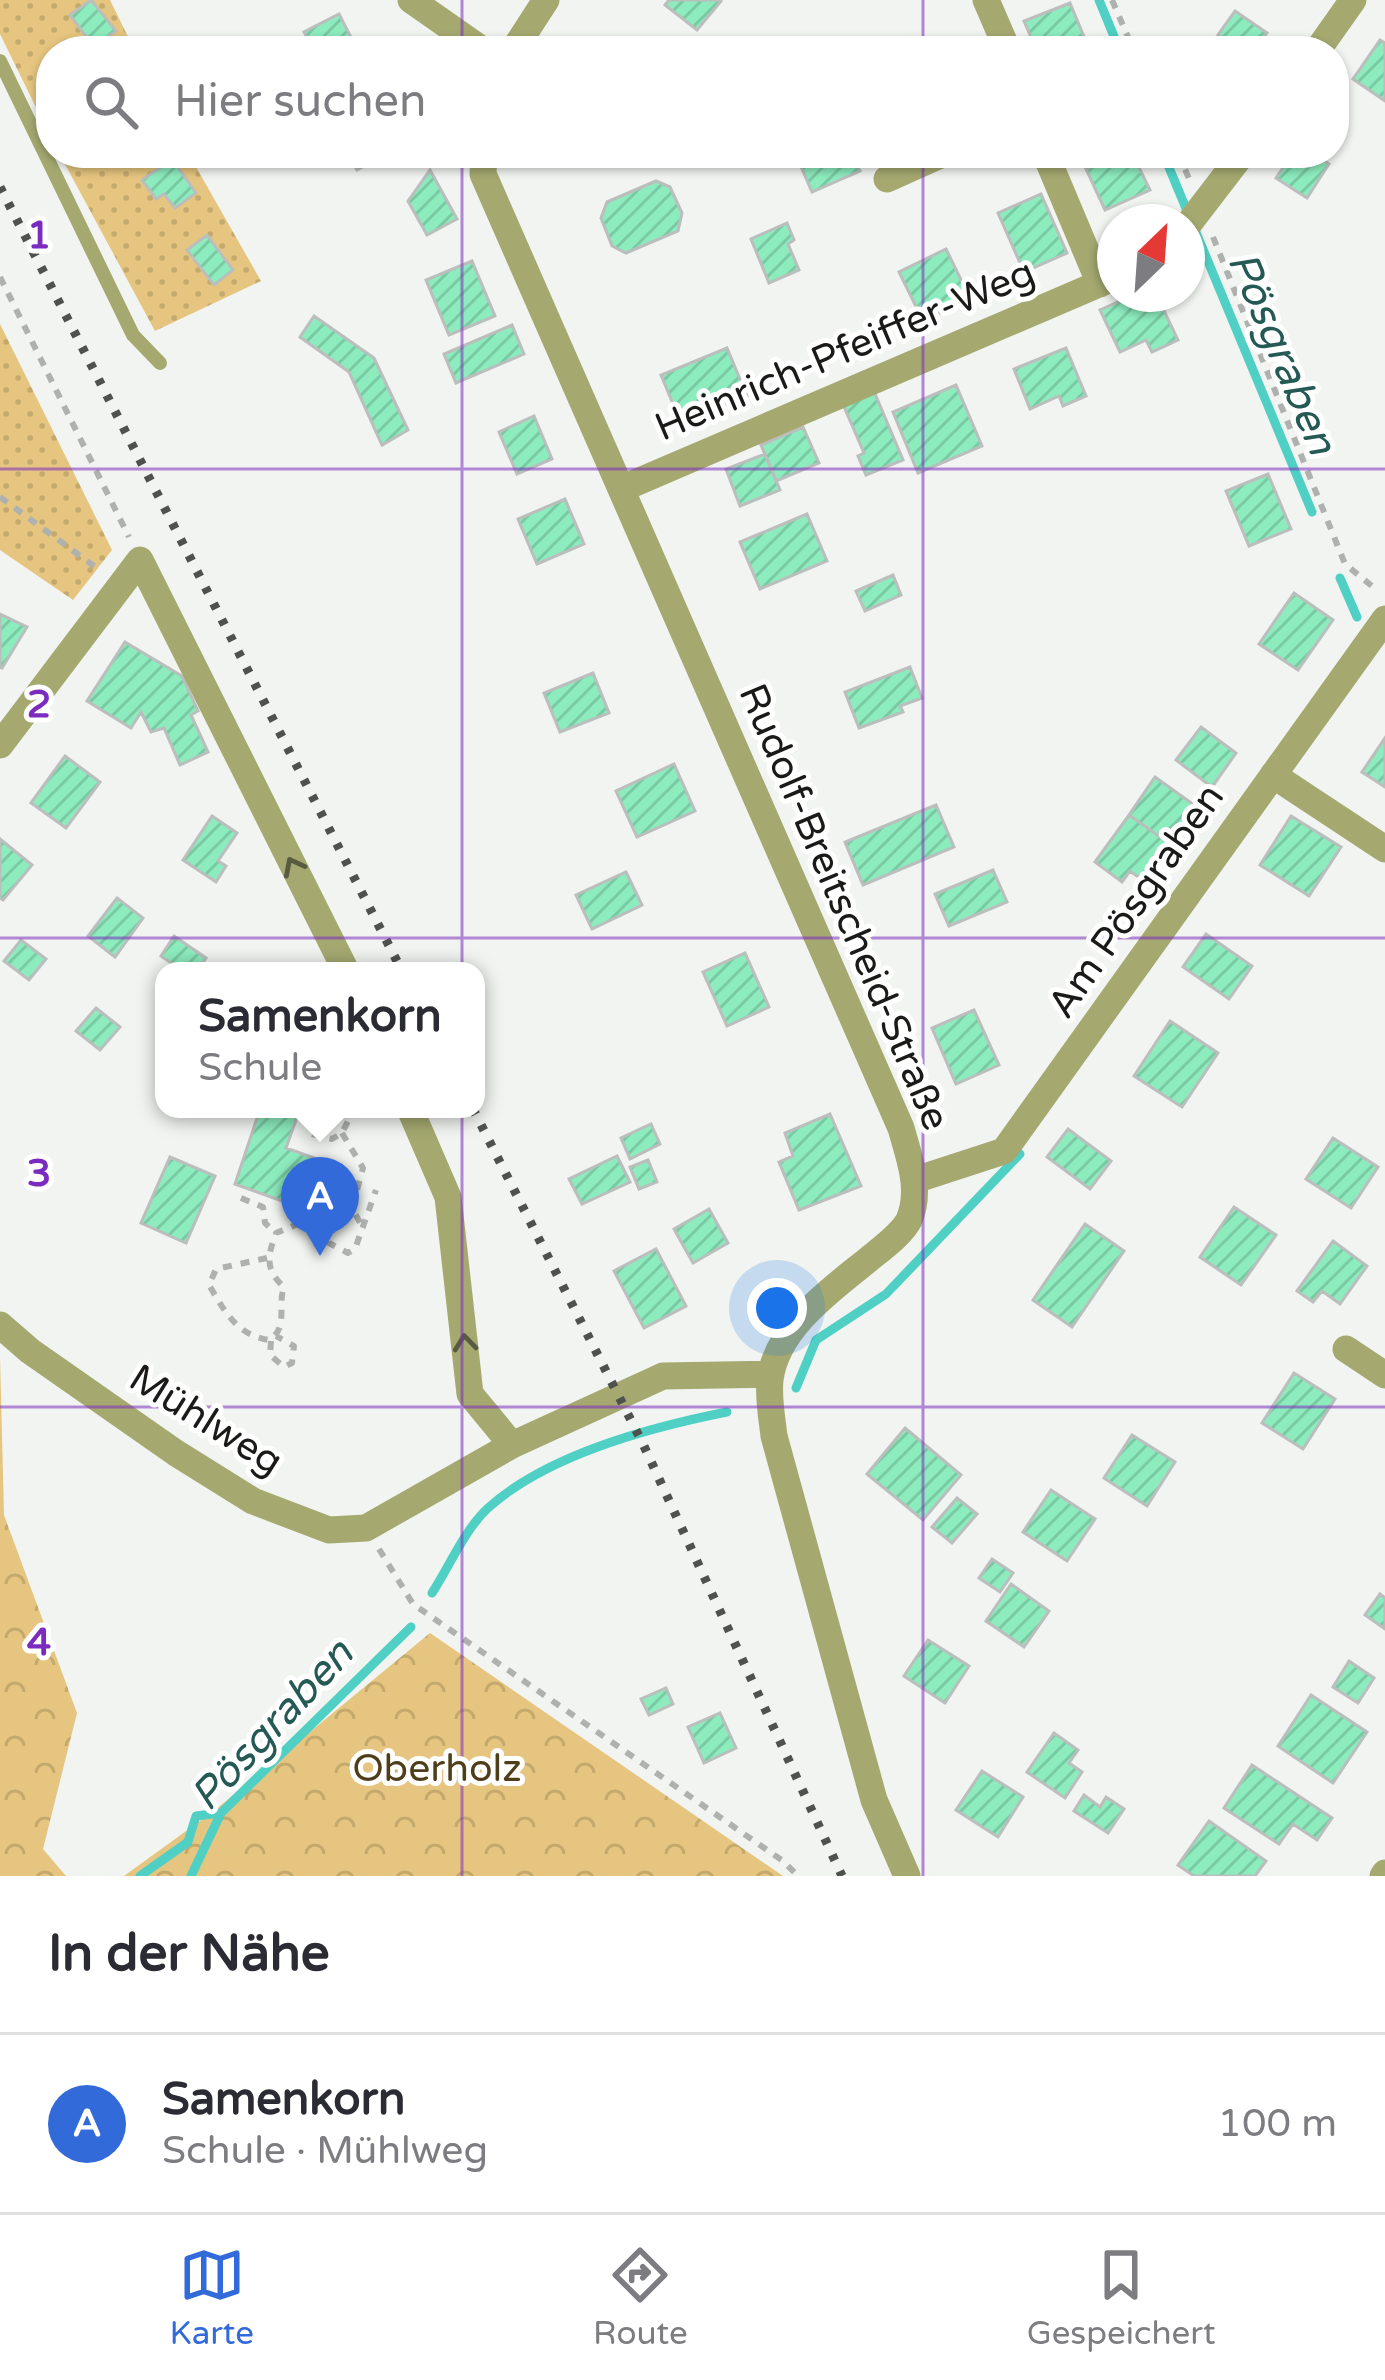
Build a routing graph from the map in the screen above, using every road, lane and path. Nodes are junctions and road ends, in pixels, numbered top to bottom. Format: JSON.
{"nodes":[{"id":1,"x":411,"y":0,"type":"edge"},
{"id":2,"x":547,"y":0,"type":"edge"},
{"id":3,"x":986,"y":0,"type":"edge"},
{"id":4,"x":1112,"y":0,"type":"edge"},
{"id":5,"x":1354,"y":0,"type":"edge"},
{"id":6,"x":463,"y":36,"type":"edge"},
{"id":7,"x":523,"y":36,"type":"edge"},
{"id":8,"x":997,"y":36,"type":"edge"},
{"id":9,"x":1128,"y":36,"type":"edge"},
{"id":10,"x":1328,"y":36,"type":"edge"},
{"id":11,"x":0,"y":61,"type":"edge"},
{"id":12,"x":36,"y":135,"type":"edge"},
{"id":13,"x":52,"y":168,"type":"edge"},
{"id":14,"x":483,"y":168,"type":"edge"},
{"id":15,"x":910,"y":168,"type":"edge"},
{"id":16,"x":1053,"y":168,"type":"edge"},
{"id":17,"x":1182,"y":168,"type":"edge"},
{"id":18,"x":1233,"y":168,"type":"edge"},
{"id":19,"x":887,"y":178,"type":"dead end"},
{"id":20,"x":1191,"y":204,"type":"edge"},
{"id":21,"x":1205,"y":205,"type":"edge"},
{"id":22,"x":1205,"y":241,"type":"edge"},
{"id":23,"x":1097,"y":257,"type":"edge"},
{"id":24,"x":0,"y":277,"type":"edge"},
{"id":25,"x":1097,"y":285,"type":"edge"},
{"id":26,"x":160,"y":363,"type":"dead end"},
{"id":27,"x":621,"y":489,"type":"junction"},
{"id":28,"x":0,"y":496,"type":"edge"},
{"id":29,"x":140,"y":560,"type":"junction"},
{"id":30,"x":119,"y":587,"type":"junction"},
{"id":31,"x":1385,"y":597,"type":"edge"},
{"id":32,"x":1377,"y":630,"type":"edge"},
{"id":33,"x":0,"y":745,"type":"edge"},
{"id":34,"x":1273,"y":776,"type":"junction"},
{"id":35,"x":1385,"y":849,"type":"edge"},
{"id":36,"x":341,"y":962,"type":"edge"},
{"id":37,"x":350,"y":1118,"type":"edge"},
{"id":38,"x":414,"y":1118,"type":"edge"},
{"id":39,"x":312,"y":1133,"type":"dead end"},
{"id":40,"x":342,"y":1133,"type":"junction"},
{"id":41,"x":915,"y":1180,"type":"junction"},
{"id":42,"x":376,"y":1190,"type":"dead end"},
{"id":43,"x":241,"y":1198,"type":"dead end"},
{"id":44,"x":363,"y":1228,"type":"junction"},
{"id":45,"x":277,"y":1233,"type":"junction"},
{"id":46,"x":267,"y":1258,"type":"junction"},
{"id":47,"x":0,"y":1325,"type":"edge"},
{"id":48,"x":274,"y":1337,"type":"junction"},
{"id":49,"x":1346,"y":1349,"type":"dead end"},
{"id":50,"x":770,"y":1374,"type":"junction"},
{"id":51,"x":1385,"y":1375,"type":"edge"},
{"id":52,"x":512,"y":1445,"type":"junction"},
{"id":53,"x":366,"y":1528,"type":"junction"},
{"id":54,"x":798,"y":1876,"type":"edge"},
{"id":55,"x":907,"y":1876,"type":"edge"}],
"edges":[{"from":1,"to":6,"type":"street"},
{"from":2,"to":7,"type":"street"},
{"from":3,"to":8,"type":"street"},
{"from":4,"to":9,"type":"path"},
{"from":5,"to":10,"type":"street"},
{"from":11,"to":12,"type":"lane"},
{"from":13,"to":26,"type":"lane"},
{"from":14,"to":27,"type":"street","name":"Rudolf-Breitscheid-Straße"},
{"from":15,"to":19,"type":"street"},
{"from":16,"to":23,"type":"street","name":"Heinrich-Pfeiffer-Weg"},
{"from":17,"to":20,"type":"path"},
{"from":18,"to":21,"type":"street"},
{"from":22,"to":31,"type":"path"},
{"from":24,"to":29,"type":"path"},
{"from":25,"to":27,"type":"street","name":"Heinrich-Pfeiffer-Weg"},
{"from":27,"to":41,"type":"street","name":"Rudolf-Breitscheid-Straße"},
{"from":28,"to":30,"type":"path"},
{"from":29,"to":30,"type":"street"},
{"from":36,"to":29,"type":"street","one_way":true},
{"from":30,"to":33,"type":"street"},
{"from":32,"to":34,"type":"street","name":"Am Pösgraben"},
{"from":34,"to":35,"type":"street"},
{"from":34,"to":41,"type":"street","name":"Am Pösgraben"},
{"from":37,"to":40,"type":"path"},
{"from":52,"to":38,"type":"street","one_way":true},
{"from":39,"to":40,"type":"path"},
{"from":40,"to":44,"type":"path"},
{"from":41,"to":50,"type":"street","name":"Rudolf-Breitscheid-Straße"},
{"from":42,"to":44,"type":"path"},
{"from":43,"to":45,"type":"path"},
{"from":44,"to":45,"type":"path"},
{"from":45,"to":46,"type":"path"},
{"from":46,"to":48,"type":"path"},
{"from":46,"to":48,"type":"path"},
{"from":47,"to":53,"type":"street","name":"Mühlweg"},
{"from":48,"to":48,"type":"path"},
{"from":49,"to":51,"type":"street"},
{"from":50,"to":52,"type":"street"},
{"from":50,"to":55,"type":"street"},
{"from":52,"to":53,"type":"street"},
{"from":53,"to":54,"type":"path"}]}
